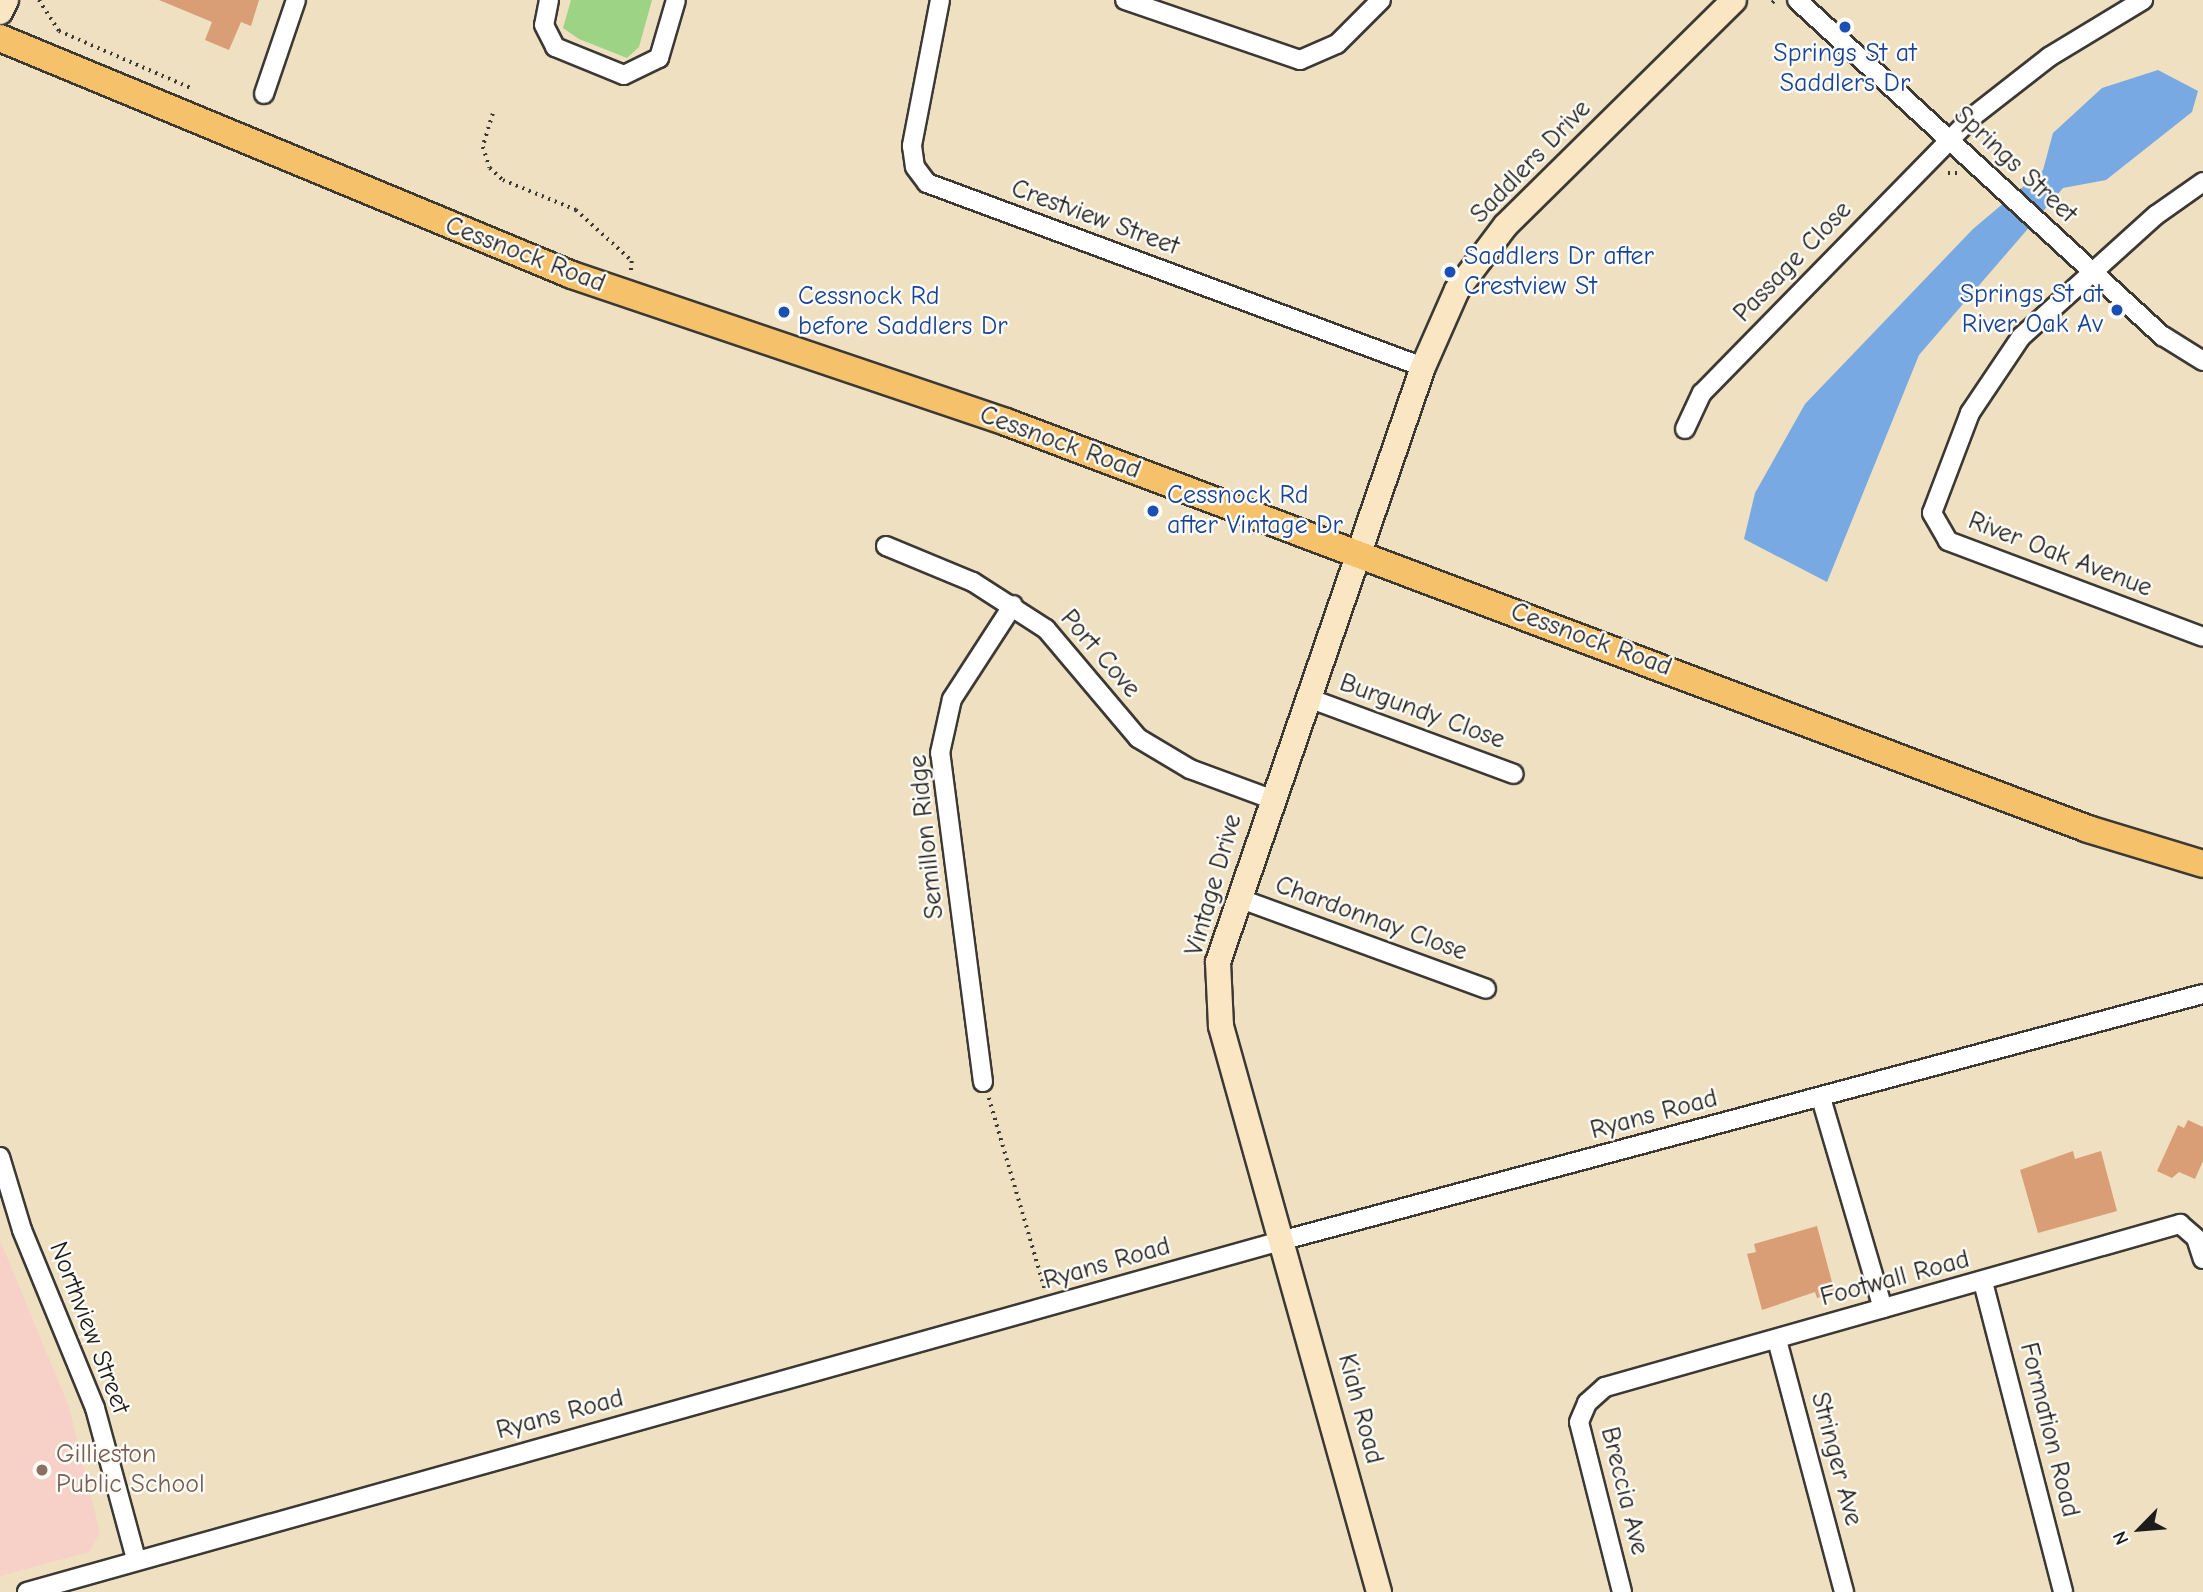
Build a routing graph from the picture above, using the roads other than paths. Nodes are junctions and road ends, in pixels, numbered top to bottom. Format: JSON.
{"nodes":[{"id":1,"x":6,"y":0,"type":"edge"},
{"id":2,"x":296,"y":0,"type":"edge"},
{"id":3,"x":549,"y":0,"type":"edge"},
{"id":4,"x":676,"y":0,"type":"edge"},
{"id":5,"x":940,"y":0,"type":"edge"},
{"id":6,"x":1125,"y":0,"type":"edge"},
{"id":7,"x":1381,"y":0,"type":"edge"},
{"id":8,"x":1734,"y":0,"type":"edge"},
{"id":9,"x":1797,"y":0,"type":"edge"},
{"id":10,"x":2143,"y":0,"type":"edge"},
{"id":11,"x":0,"y":12,"type":"edge"},
{"id":12,"x":0,"y":38,"type":"edge"},
{"id":13,"x":264,"y":94,"type":"dead end"},
{"id":14,"x":1949,"y":139,"type":"junction"},
{"id":15,"x":2203,"y":181,"type":"edge"},
{"id":16,"x":2092,"y":271,"type":"junction"},
{"id":17,"x":2203,"y":361,"type":"edge"},
{"id":18,"x":1423,"y":367,"type":"junction"},
{"id":19,"x":1685,"y":429,"type":"dead end"},
{"id":20,"x":886,"y":546,"type":"dead end"},
{"id":21,"x":1361,"y":555,"type":"junction"},
{"id":22,"x":1013,"y":605,"type":"junction"},
{"id":23,"x":2203,"y":637,"type":"edge"},
{"id":24,"x":1311,"y":699,"type":"junction"},
{"id":25,"x":1514,"y":774,"type":"dead end"},
{"id":26,"x":1271,"y":799,"type":"junction"},
{"id":27,"x":2203,"y":864,"type":"edge"},
{"id":28,"x":1238,"y":898,"type":"junction"},
{"id":29,"x":1486,"y":989,"type":"dead end"},
{"id":30,"x":2203,"y":994,"type":"edge"},
{"id":31,"x":983,"y":1082,"type":"road end"},
{"id":32,"x":1821,"y":1098,"type":"junction"},
{"id":33,"x":0,"y":1157,"type":"edge"},
{"id":34,"x":1284,"y":1240,"type":"junction"},
{"id":35,"x":2203,"y":1259,"type":"edge"},
{"id":36,"x":1983,"y":1282,"type":"junction"},
{"id":37,"x":1883,"y":1308,"type":"junction"},
{"id":38,"x":1777,"y":1340,"type":"junction"},
{"id":39,"x":1587,"y":1402,"type":"joint"},
{"id":40,"x":136,"y":1559,"type":"junction"},
{"id":41,"x":27,"y":1592,"type":"edge"},
{"id":42,"x":1379,"y":1592,"type":"edge"},
{"id":43,"x":1622,"y":1592,"type":"edge"},
{"id":44,"x":1844,"y":1592,"type":"edge"},
{"id":45,"x":2063,"y":1592,"type":"edge"}],
"edges":[{"from":1,"to":11,"type":"street"},
{"from":2,"to":13,"type":"street"},
{"from":3,"to":4,"type":"street"},
{"from":5,"to":18,"type":"street","name":"Crestview Street"},
{"from":6,"to":7,"type":"street"},
{"from":8,"to":18,"type":"street","name":"Saddlers Drive"},
{"from":9,"to":14,"type":"street","name":"Springs Street"},
{"from":10,"to":14,"type":"street","name":"Passage Close"},
{"from":12,"to":21,"type":"main road","name":"Cessnock Road"},
{"from":14,"to":16,"type":"street","name":"Springs Street"},
{"from":14,"to":19,"type":"street","name":"Passage Close"},
{"from":15,"to":16,"type":"street","name":"River Oak Avenue"},
{"from":16,"to":17,"type":"street","name":"Springs Street"},
{"from":16,"to":23,"type":"street","name":"River Oak Avenue"},
{"from":18,"to":21,"type":"street","name":"Saddlers Drive"},
{"from":20,"to":22,"type":"street","name":"Port Cove"},
{"from":21,"to":24,"type":"street","name":"Vintage Drive"},
{"from":21,"to":27,"type":"main road","name":"Cessnock Road"},
{"from":22,"to":26,"type":"street","name":"Port Cove"},
{"from":22,"to":31,"type":"street","name":"Semillon Ridge"},
{"from":24,"to":25,"type":"street","name":"Burgundy Close"},
{"from":24,"to":26,"type":"street","name":"Vintage Drive"},
{"from":26,"to":28,"type":"street","name":"Vintage Drive"},
{"from":28,"to":29,"type":"street","name":"Chardonnay Close"},
{"from":28,"to":34,"type":"street","name":"Vintage Drive"},
{"from":30,"to":32,"type":"street","name":"Ryans Road"},
{"from":32,"to":34,"type":"street","name":"Ryans Road"},
{"from":32,"to":37,"type":"street"},
{"from":33,"to":40,"type":"street","name":"Northview Street"},
{"from":34,"to":40,"type":"street","name":"Ryans Road"},
{"from":34,"to":42,"type":"street","name":"Kiah Road"},
{"from":35,"to":36,"type":"street","name":"Footwall Road"},
{"from":36,"to":37,"type":"street","name":"Footwall Road"},
{"from":36,"to":45,"type":"street","name":"Formation Road"},
{"from":37,"to":38,"type":"street","name":"Footwall Road"},
{"from":38,"to":39,"type":"street","name":"Footwall Road"},
{"from":38,"to":44,"type":"street","name":"Stringer Ave"},
{"from":39,"to":43,"type":"street","name":"Breccia Ave"},
{"from":40,"to":41,"type":"street","name":"Ryans Road"}]}
